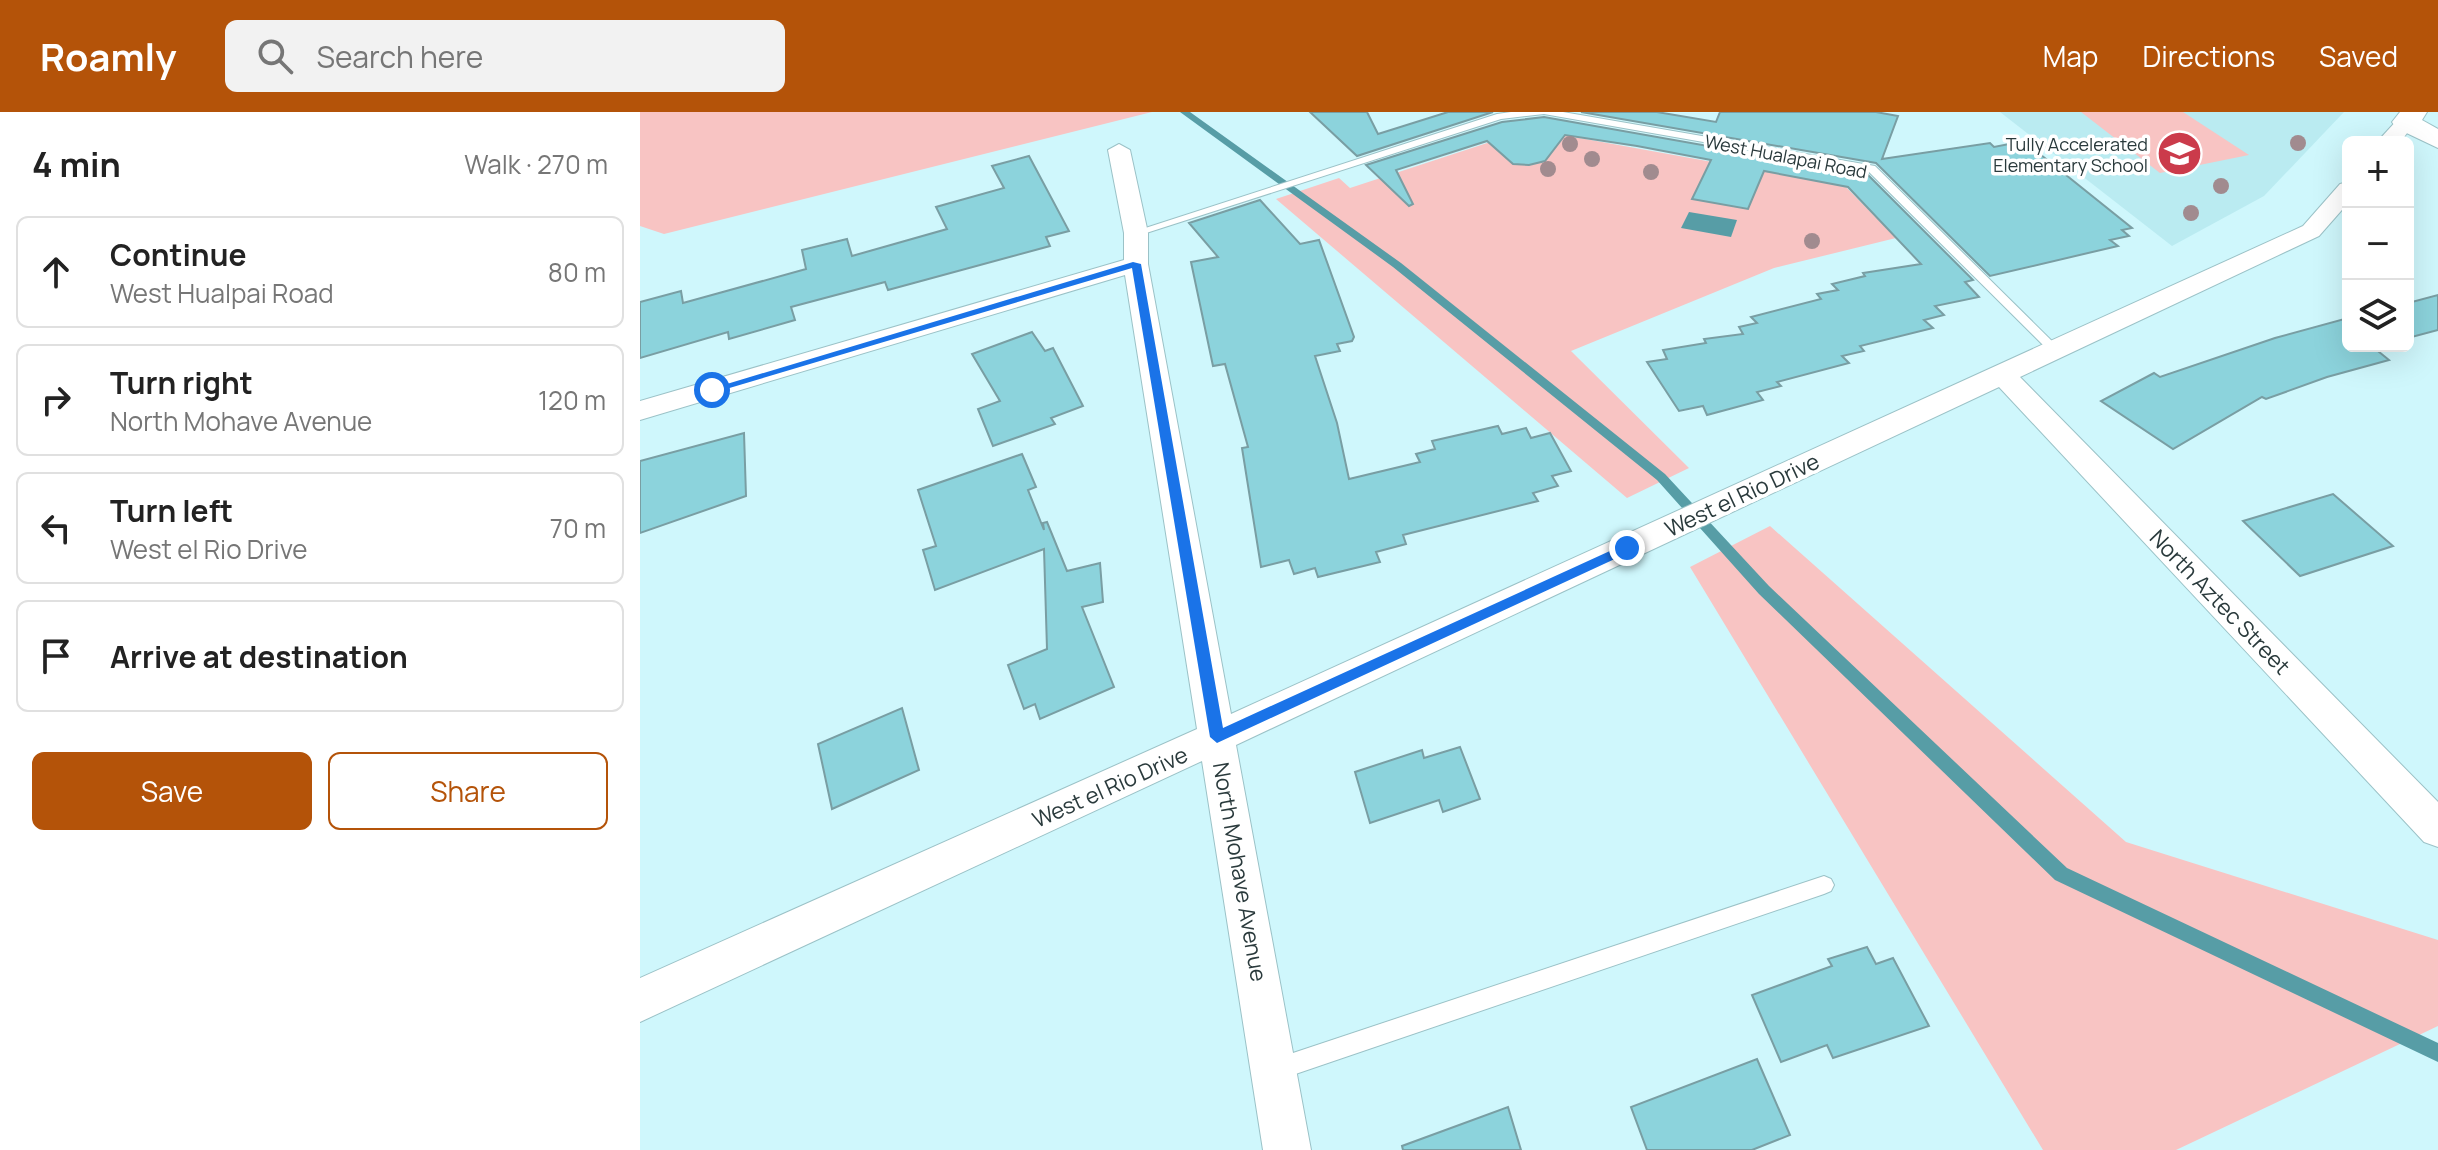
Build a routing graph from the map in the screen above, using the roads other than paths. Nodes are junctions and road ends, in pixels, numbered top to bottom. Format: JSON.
{"nodes":[{"id":1,"x":1544,"y":112,"type":"edge"},
{"id":2,"x":2403,"y":125,"type":"edge"},
{"id":3,"x":2438,"y":140,"type":"edge"},
{"id":4,"x":1119,"y":150,"type":"dead end"},
{"id":5,"x":2342,"y":196,"type":"edge"},
{"id":6,"x":1136,"y":248,"type":"junction"},
{"id":7,"x":2053,"y":348,"type":"junction"},
{"id":8,"x":2003,"y":375,"type":"junction"},
{"id":9,"x":640,"y":411,"type":"edge"},
{"id":10,"x":1217,"y":737,"type":"junction"},
{"id":11,"x":2438,"y":829,"type":"edge"},
{"id":12,"x":1824,"y":885,"type":"dead end"},
{"id":13,"x":640,"y":1000,"type":"edge"},
{"id":14,"x":1273,"y":1071,"type":"junction"},
{"id":15,"x":1287,"y":1150,"type":"edge"}],
"edges":[{"from":1,"to":6,"type":"lane","name":"West Hualapai Road"},
{"from":1,"to":7,"type":"lane","name":"West Hualapai Road"},
{"from":2,"to":3,"type":"street"},
{"from":4,"to":6,"type":"street","name":"North Mohave Avenue"},
{"from":5,"to":7,"type":"street","name":"West el Rio Drive"},
{"from":6,"to":9,"type":"street"},
{"from":6,"to":10,"type":"street","name":"North Mohave Avenue"},
{"from":7,"to":8,"type":"street","name":"West el Rio Drive"},
{"from":8,"to":10,"type":"street","name":"West el Rio Drive"},
{"from":8,"to":11,"type":"street","name":"North Aztec Street"},
{"from":10,"to":13,"type":"street","name":"West el Rio Drive"},
{"from":10,"to":14,"type":"street","name":"North Mohave Avenue"},
{"from":12,"to":14,"type":"lane"},
{"from":14,"to":15,"type":"street","name":"North Mohave Avenue"}]}
